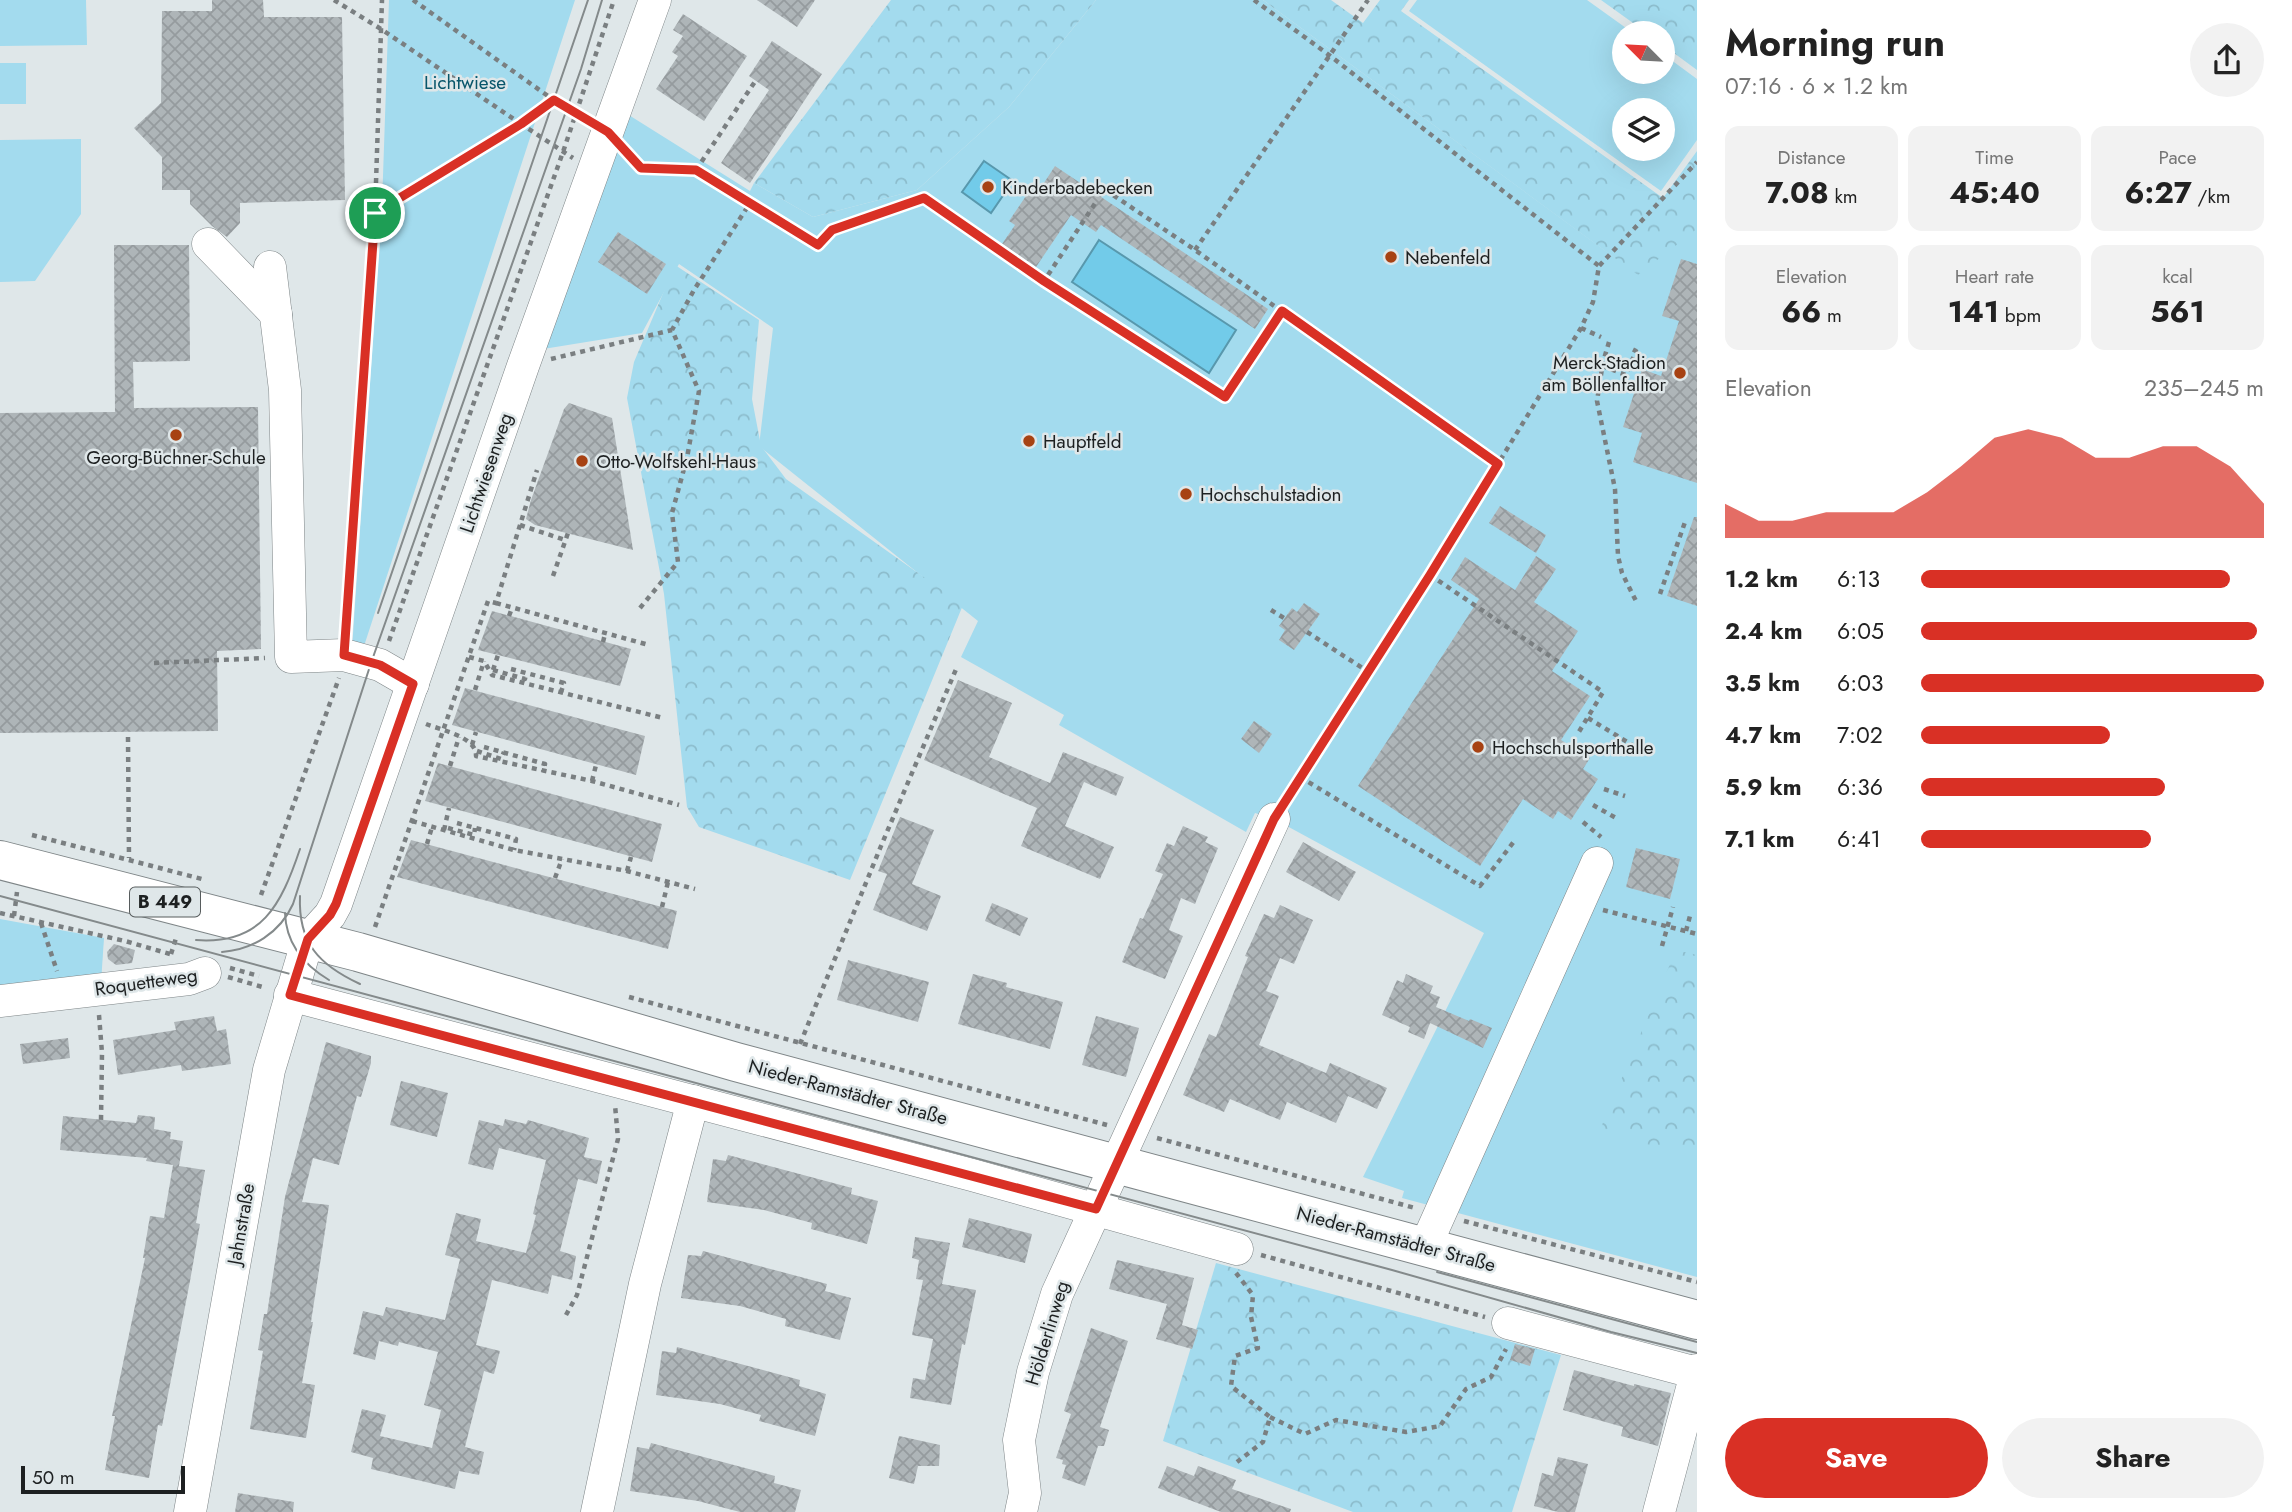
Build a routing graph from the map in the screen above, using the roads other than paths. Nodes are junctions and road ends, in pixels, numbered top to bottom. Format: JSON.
{"nodes":[{"id":1,"x":655,"y":0,"type":"edge"},
{"id":2,"x":208,"y":244,"type":"dead end"},
{"id":3,"x":270,"y":267,"type":"dead end"},
{"id":4,"x":275,"y":314,"type":"junction"},
{"id":5,"x":413,"y":684,"type":"junction"},
{"id":6,"x":1274,"y":819,"type":"road end"},
{"id":7,"x":1598,"y":849,"type":"road end"},
{"id":8,"x":9,"y":872,"type":"edge"},
{"id":9,"x":308,"y":939,"type":"junction"},
{"id":10,"x":205,"y":973,"type":"road end"},
{"id":11,"x":290,"y":995,"type":"junction"},
{"id":12,"x":0,"y":1001,"type":"edge"},
{"id":13,"x":693,"y":1101,"type":"junction"},
{"id":14,"x":1124,"y":1148,"type":"junction"},
{"id":15,"x":1096,"y":1209,"type":"junction"},
{"id":16,"x":1425,"y":1247,"type":"junction"},
{"id":17,"x":1237,"y":1262,"type":"road end"},
{"id":18,"x":1697,"y":1320,"type":"edge"},
{"id":19,"x":1508,"y":1323,"type":"road end"},
{"id":20,"x":1697,"y":1372,"type":"edge"},
{"id":21,"x":1031,"y":1506,"type":"edge"},
{"id":22,"x":190,"y":1512,"type":"edge"},
{"id":23,"x":597,"y":1512,"type":"edge"},
{"id":24,"x":1659,"y":1512,"type":"edge"}],
"edges":[{"from":1,"to":5,"type":"street","name":"Lichtwiesenweg"},
{"from":2,"to":4,"type":"street"},
{"from":3,"to":4,"type":"street"},
{"from":4,"to":5,"type":"street"},
{"from":5,"to":9,"type":"street","name":"Lichtwiesenweg"},
{"from":6,"to":14,"type":"street","name":"Hölderlinweg"},
{"from":7,"to":16,"type":"street"},
{"from":8,"to":9,"type":"main road","name":"Nieder-Ramstädter Straße","number":"B 449"},
{"from":9,"to":11,"type":"street","name":"Jahnstraße"},
{"from":9,"to":14,"type":"main road","name":"Nieder-Ramstädter Straße","number":"B 449"},
{"from":10,"to":12,"type":"street","name":"Roquetteweg"},
{"from":11,"to":13,"type":"street"},
{"from":11,"to":22,"type":"street","name":"Jahnstraße"},
{"from":13,"to":15,"type":"street"},
{"from":13,"to":23,"type":"street"},
{"from":14,"to":15,"type":"street","name":"Hölderlinweg"},
{"from":14,"to":16,"type":"main road","name":"Nieder-Ramstädter Straße","number":"B 449"},
{"from":15,"to":17,"type":"street"},
{"from":15,"to":21,"type":"street","name":"Hölderlinweg"},
{"from":16,"to":18,"type":"main road","name":"Nieder-Ramstädter Straße","number":"B 449"},
{"from":19,"to":20,"type":"street"},
{"from":20,"to":24,"type":"street"}]}
